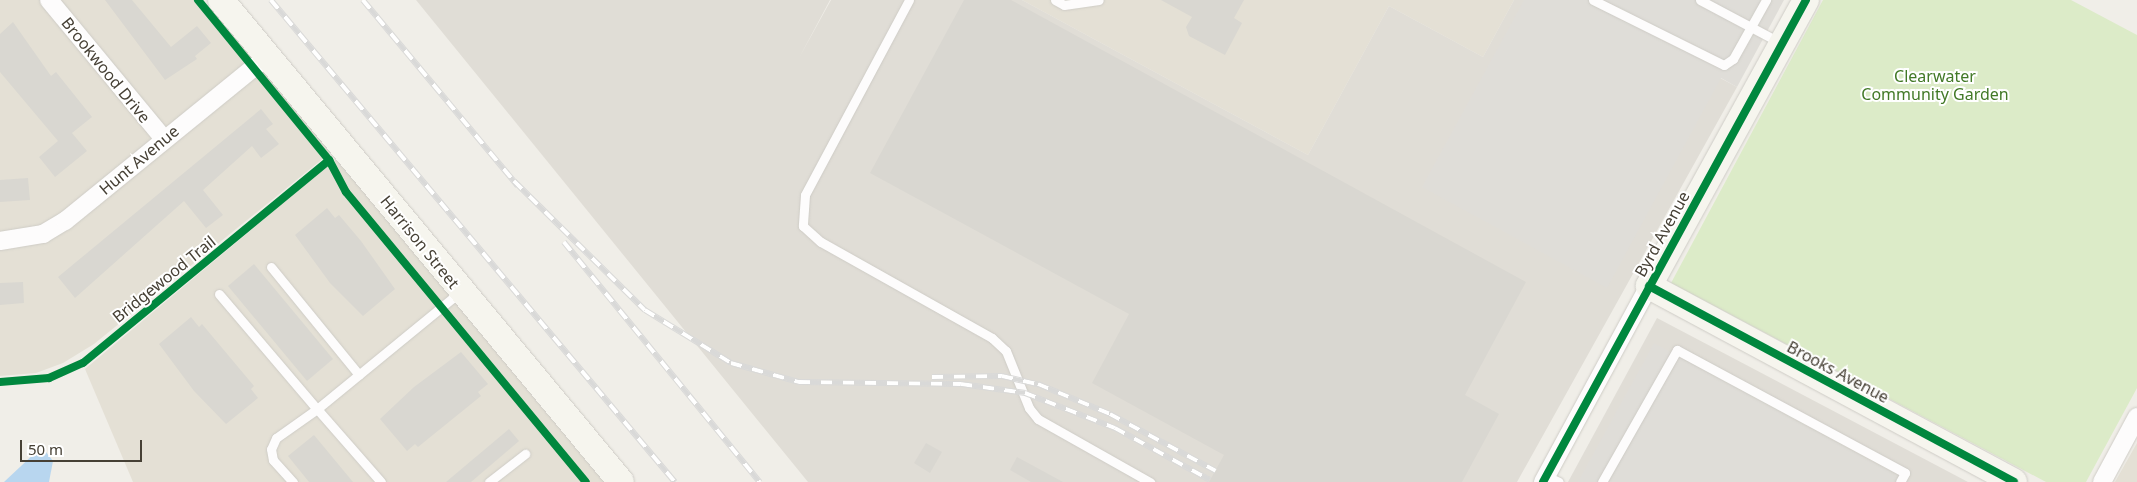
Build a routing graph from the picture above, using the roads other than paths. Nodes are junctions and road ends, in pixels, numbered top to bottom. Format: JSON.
{"nodes":[{"id":1,"x":49,"y":0,"type":"edge"},
{"id":2,"x":221,"y":0,"type":"edge"},
{"id":3,"x":908,"y":0,"type":"edge"},
{"id":4,"x":1055,"y":0,"type":"edge"},
{"id":5,"x":1099,"y":0,"type":"edge"},
{"id":6,"x":1593,"y":0,"type":"edge"},
{"id":7,"x":1700,"y":0,"type":"edge"},
{"id":8,"x":1766,"y":0,"type":"edge"},
{"id":9,"x":1802,"y":1,"type":"edge"},
{"id":10,"x":1752,"y":28,"type":"junction"},
{"id":11,"x":1782,"y":43,"type":"junction"},
{"id":12,"x":268,"y":56,"type":"junction"},
{"id":13,"x":164,"y":139,"type":"junction"},
{"id":14,"x":0,"y":241,"type":"edge"},
{"id":15,"x":271,"y":267,"type":"dead end"},
{"id":16,"x":1649,"y":286,"type":"junction"},
{"id":17,"x":461,"y":292,"type":"junction"},
{"id":18,"x":219,"y":294,"type":"dead end"},
{"id":19,"x":359,"y":375,"type":"junction"},
{"id":20,"x":317,"y":409,"type":"junction"},
{"id":21,"x":2137,"y":417,"type":"edge"},
{"id":22,"x":525,"y":454,"type":"dead end"},
{"id":23,"x":1550,"y":480,"type":"edge"},
{"id":24,"x":293,"y":482,"type":"edge"},
{"id":25,"x":381,"y":482,"type":"edge"},
{"id":26,"x":489,"y":482,"type":"edge"},
{"id":27,"x":621,"y":482,"type":"edge"},
{"id":28,"x":1150,"y":482,"type":"edge"},
{"id":29,"x":1602,"y":482,"type":"edge"},
{"id":30,"x":1900,"y":482,"type":"edge"},
{"id":31,"x":2014,"y":482,"type":"edge"},
{"id":32,"x":2102,"y":482,"type":"edge"}],
"edges":[{"from":1,"to":13,"type":"street","name":"Brookwood Drive"},
{"from":2,"to":12,"type":"street","name":"Harrison Street"},
{"from":3,"to":28,"type":"lane"},
{"from":4,"to":5,"type":"lane"},
{"from":6,"to":10,"type":"lane"},
{"from":7,"to":10,"type":"lane"},
{"from":8,"to":10,"type":"lane"},
{"from":9,"to":11,"type":"street","name":"Byrd Avenue"},
{"from":10,"to":11,"type":"lane"},
{"from":11,"to":16,"type":"street","name":"Byrd Avenue"},
{"from":12,"to":13,"type":"street","name":"Hunt Avenue"},
{"from":12,"to":17,"type":"street","name":"Harrison Street"},
{"from":13,"to":14,"type":"street","name":"Hunt Avenue"},
{"from":15,"to":19,"type":"lane"},
{"from":16,"to":23,"type":"street","name":"Byrd Avenue"},
{"from":16,"to":31,"type":"street","name":"Brooks Avenue"},
{"from":17,"to":19,"type":"lane"},
{"from":17,"to":27,"type":"street","name":"Harrison Street"},
{"from":18,"to":20,"type":"lane"},
{"from":19,"to":20,"type":"lane"},
{"from":20,"to":24,"type":"lane"},
{"from":20,"to":25,"type":"lane"},
{"from":21,"to":32,"type":"street"},
{"from":22,"to":26,"type":"lane"},
{"from":29,"to":30,"type":"lane"}]}
